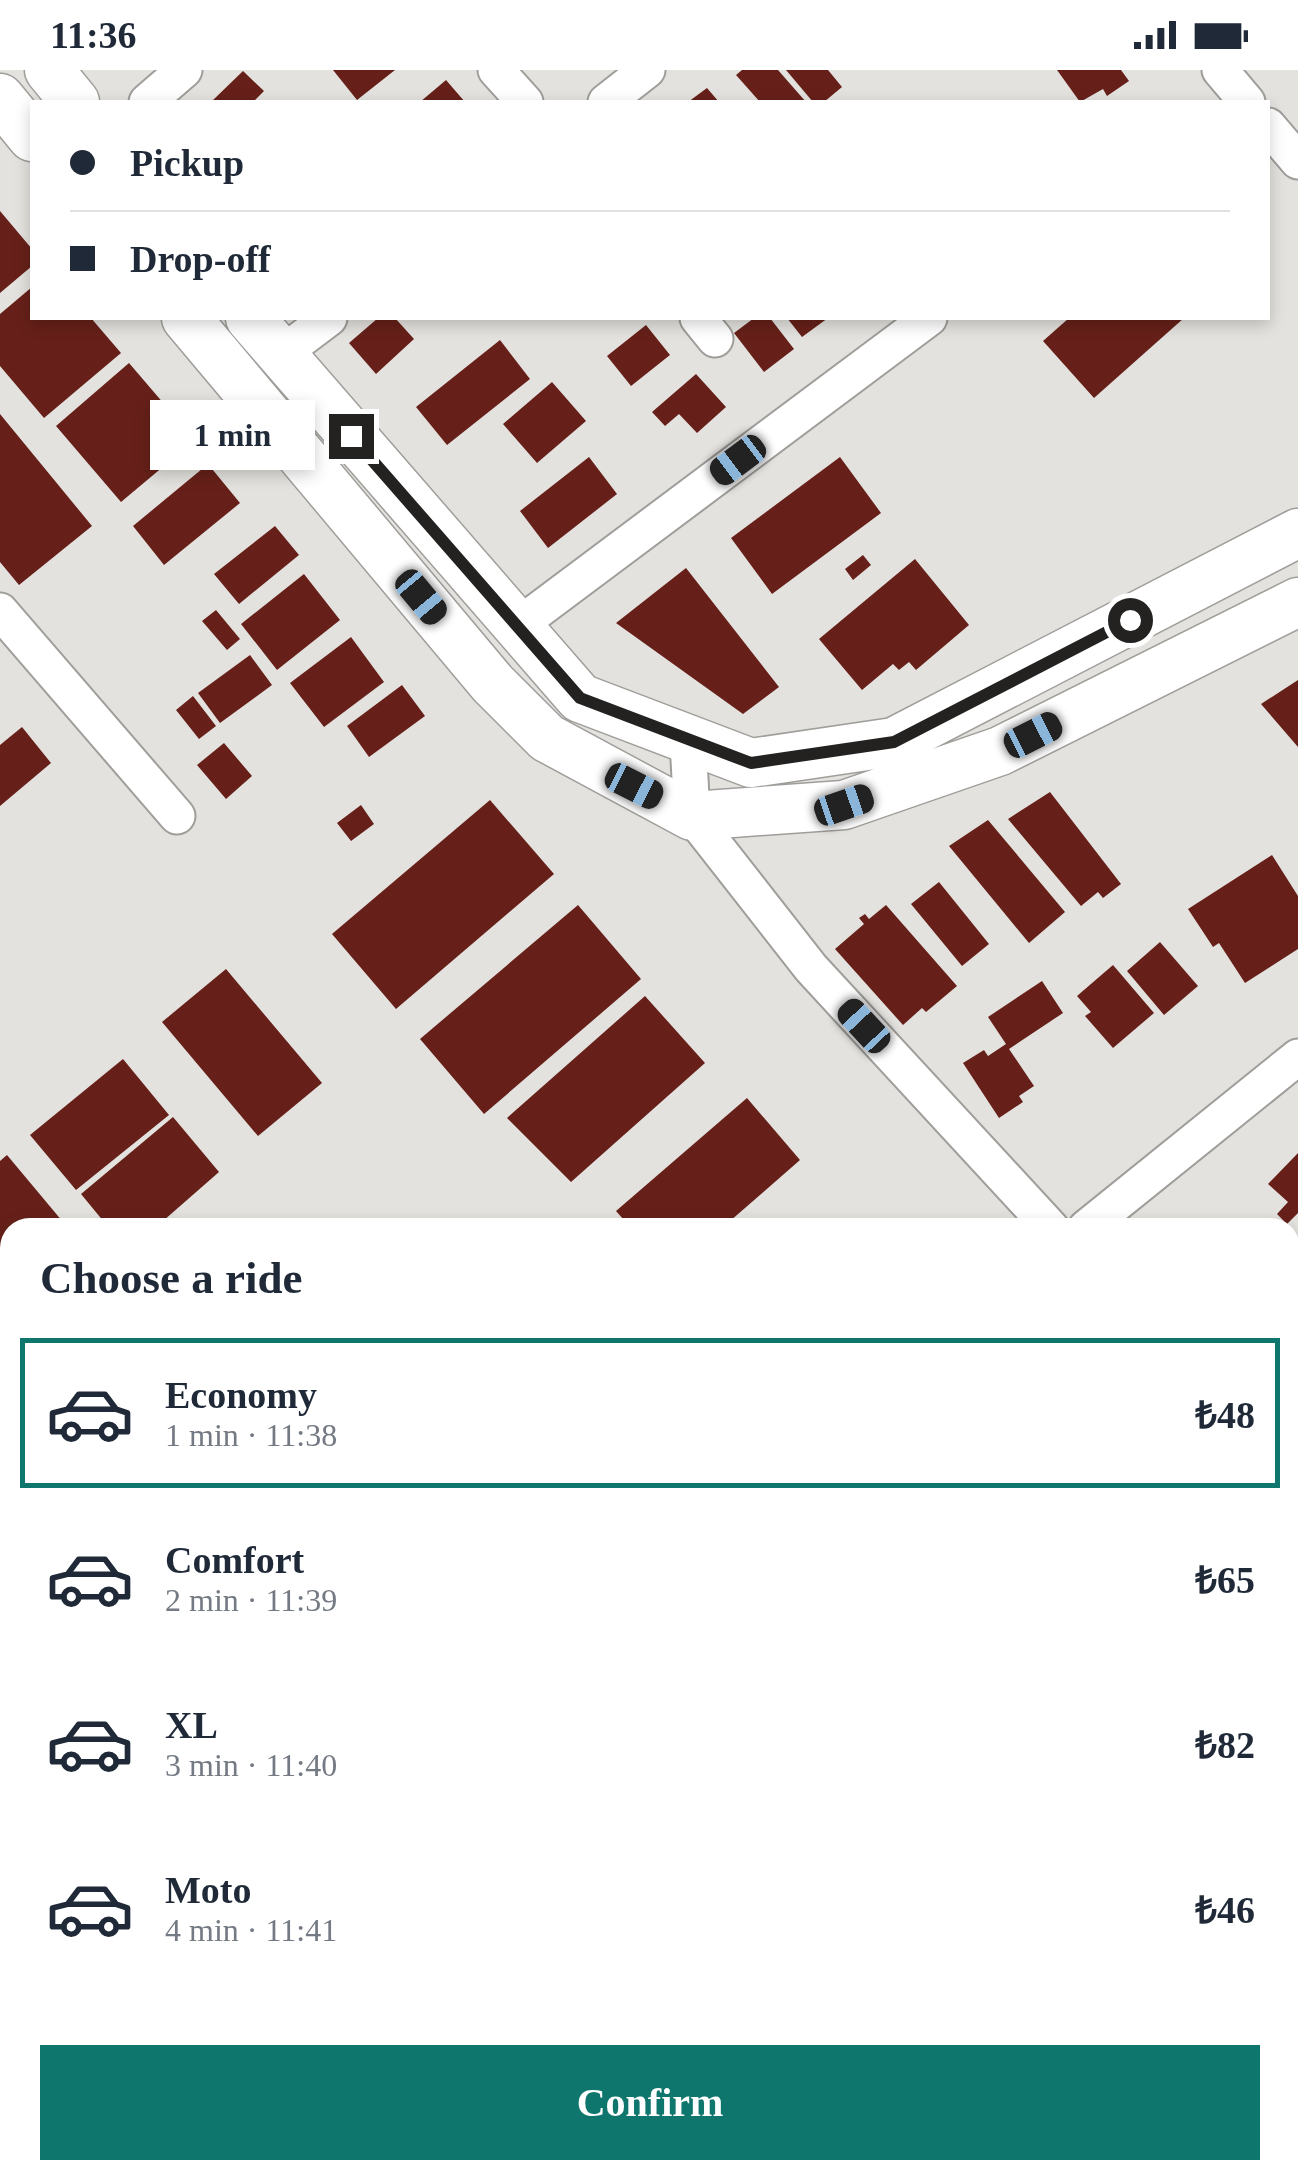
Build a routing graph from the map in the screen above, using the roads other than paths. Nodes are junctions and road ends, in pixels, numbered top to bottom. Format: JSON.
{"nodes":[{"id":1,"x":49,"y":70,"type":"edge"},
{"id":2,"x":184,"y":70,"type":"edge"},
{"id":3,"x":496,"y":70,"type":"edge"},
{"id":4,"x":648,"y":70,"type":"edge"},
{"id":5,"x":0,"y":98,"type":"edge"},
{"id":6,"x":72,"y":100,"type":"edge"},
{"id":7,"x":149,"y":100,"type":"edge"},
{"id":8,"x":523,"y":100,"type":"edge"},
{"id":9,"x":609,"y":100,"type":"edge"},
{"id":10,"x":1270,"y":128,"type":"edge"},
{"id":11,"x":30,"y":134,"type":"edge"},
{"id":12,"x":1298,"y":161,"type":"edge"},
{"id":13,"x":188,"y":320,"type":"edge"},
{"id":14,"x":252,"y":320,"type":"edge"},
{"id":15,"x":325,"y":320,"type":"edge"},
{"id":16,"x":925,"y":320,"type":"edge"},
{"id":17,"x":280,"y":355,"type":"junction"},
{"id":18,"x":1298,"y":533,"type":"edge"},
{"id":19,"x":1298,"y":602,"type":"edge"},
{"id":20,"x":0,"y":611,"type":"edge"},
{"id":21,"x":516,"y":627,"type":"junction"},
{"id":22,"x":688,"y":741,"type":"junction"},
{"id":23,"x":177,"y":816,"type":"dead end"},
{"id":24,"x":692,"y":816,"type":"junction"},
{"id":25,"x":1298,"y":1057,"type":"edge"},
{"id":26,"x":1042,"y":1218,"type":"edge"},
{"id":27,"x":1098,"y":1218,"type":"edge"}],
"edges":[{"from":1,"to":6,"type":"street"},
{"from":2,"to":7,"type":"street"},
{"from":3,"to":8,"type":"street"},
{"from":4,"to":9,"type":"street"},
{"from":5,"to":11,"type":"street"},
{"from":10,"to":12,"type":"street"},
{"from":13,"to":24,"type":"street"},
{"from":14,"to":17,"type":"street"},
{"from":15,"to":17,"type":"street"},
{"from":16,"to":21,"type":"street"},
{"from":17,"to":21,"type":"street"},
{"from":18,"to":22,"type":"street"},
{"from":19,"to":24,"type":"street"},
{"from":20,"to":23,"type":"street"},
{"from":21,"to":22,"type":"street"},
{"from":22,"to":24,"type":"street"},
{"from":24,"to":26,"type":"street"},
{"from":25,"to":27,"type":"street"}]}
